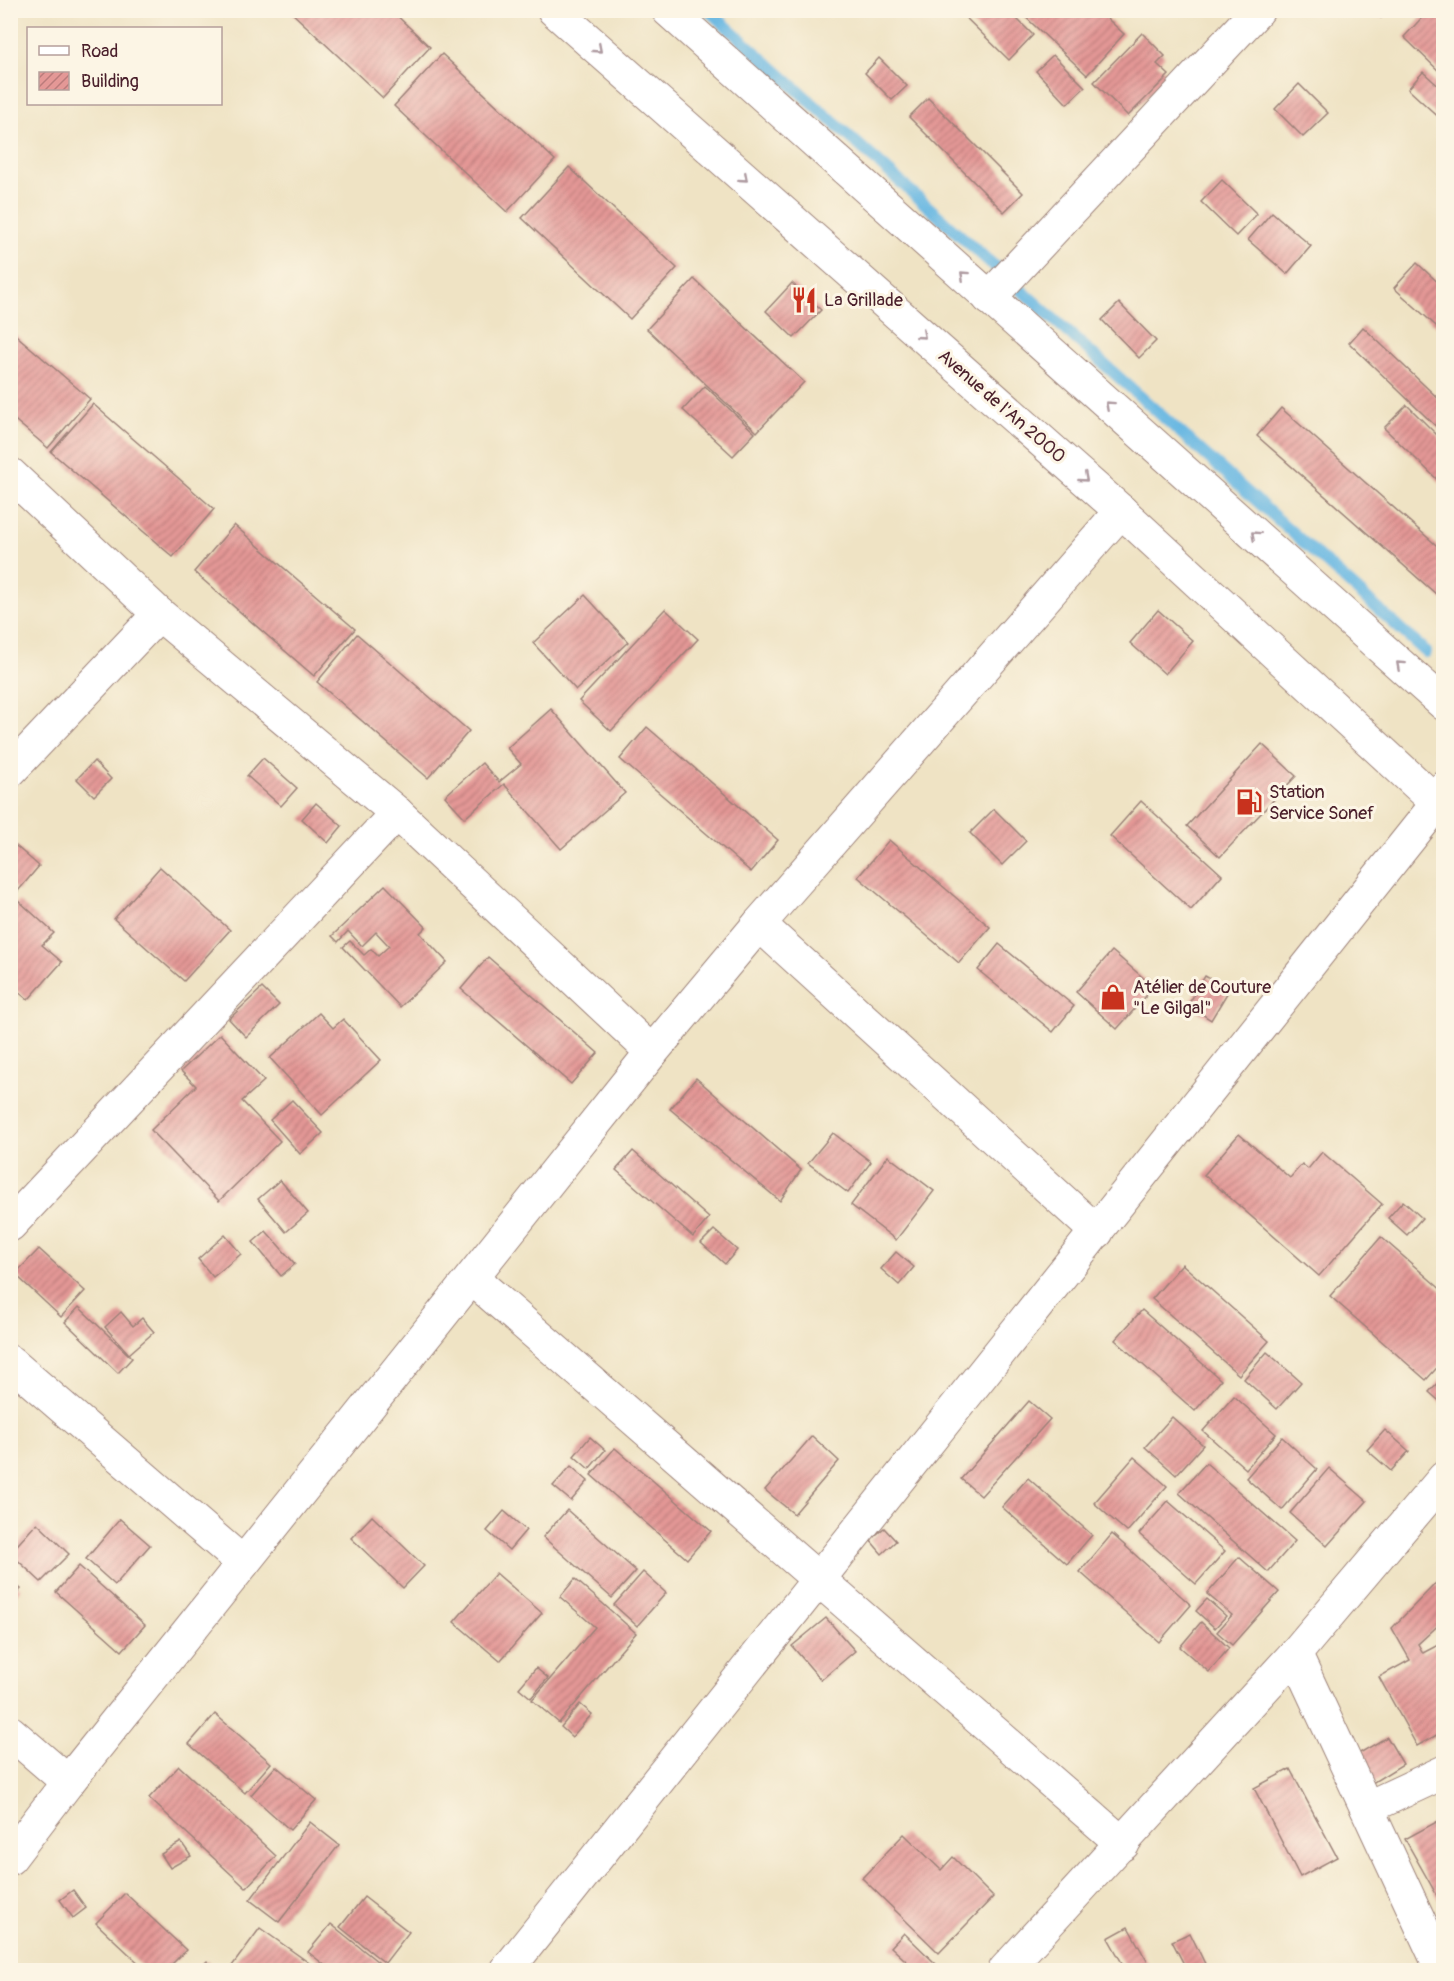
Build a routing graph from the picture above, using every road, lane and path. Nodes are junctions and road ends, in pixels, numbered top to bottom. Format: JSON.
{"nodes":[{"id":1,"x":554,"y":10,"type":"edge"},
{"id":2,"x":668,"y":10,"type":"edge"},
{"id":3,"x":1258,"y":10,"type":"edge"},
{"id":4,"x":989,"y":298,"type":"junction"},
{"id":5,"x":10,"y":474,"type":"edge"},
{"id":6,"x":1121,"y":511,"type":"junction"},
{"id":7,"x":159,"y":614,"type":"junction"},
{"id":8,"x":1443,"y":704,"type":"edge"},
{"id":9,"x":10,"y":771,"type":"edge"},
{"id":10,"x":1441,"y":800,"type":"edge"},
{"id":11,"x":397,"y":813,"type":"junction"},
{"id":12,"x":759,"y":924,"type":"junction"},
{"id":13,"x":652,"y":1052,"type":"junction"},
{"id":14,"x":10,"y":1225,"type":"edge"},
{"id":15,"x":1097,"y":1232,"type":"junction"},
{"id":16,"x":473,"y":1279,"type":"junction"},
{"id":17,"x":10,"y":1362,"type":"edge"},
{"id":18,"x":1443,"y":1478,"type":"edge"},
{"id":19,"x":243,"y":1563,"type":"junction"},
{"id":20,"x":819,"y":1579,"type":"junction"},
{"id":21,"x":1295,"y":1654,"type":"junction"},
{"id":22,"x":10,"y":1732,"type":"edge"},
{"id":23,"x":1443,"y":1772,"type":"edge"},
{"id":24,"x":68,"y":1782,"type":"junction"},
{"id":25,"x":1367,"y":1808,"type":"junction"},
{"id":26,"x":1123,"y":1844,"type":"junction"},
{"id":27,"x":10,"y":1858,"type":"edge"},
{"id":28,"x":507,"y":1971,"type":"edge"},
{"id":29,"x":1005,"y":1971,"type":"edge"},
{"id":30,"x":1442,"y":1971,"type":"edge"}],
"edges":[{"from":1,"to":6,"type":"street","name":"Avenue de l'An 2000","one_way":true},
{"from":4,"to":2,"type":"street","one_way":true},
{"from":3,"to":4,"type":"street"},
{"from":8,"to":4,"type":"street","one_way":true},
{"from":5,"to":7,"type":"street"},
{"from":6,"to":10,"type":"street","name":"Avenue de l'An 2000"},
{"from":6,"to":12,"type":"street"},
{"from":7,"to":9,"type":"street"},
{"from":7,"to":11,"type":"street"},
{"from":10,"to":15,"type":"street"},
{"from":11,"to":13,"type":"street"},
{"from":11,"to":14,"type":"street"},
{"from":12,"to":13,"type":"street"},
{"from":12,"to":15,"type":"street"},
{"from":13,"to":16,"type":"street"},
{"from":15,"to":20,"type":"street"},
{"from":16,"to":19,"type":"street"},
{"from":16,"to":20,"type":"street"},
{"from":17,"to":19,"type":"street"},
{"from":18,"to":21,"type":"street"},
{"from":19,"to":24,"type":"street"},
{"from":20,"to":26,"type":"street"},
{"from":20,"to":28,"type":"street"},
{"from":21,"to":25,"type":"street"},
{"from":21,"to":26,"type":"street"},
{"from":22,"to":24,"type":"street"},
{"from":23,"to":25,"type":"street"},
{"from":24,"to":27,"type":"street"},
{"from":25,"to":30,"type":"street"},
{"from":26,"to":29,"type":"street"}]}
